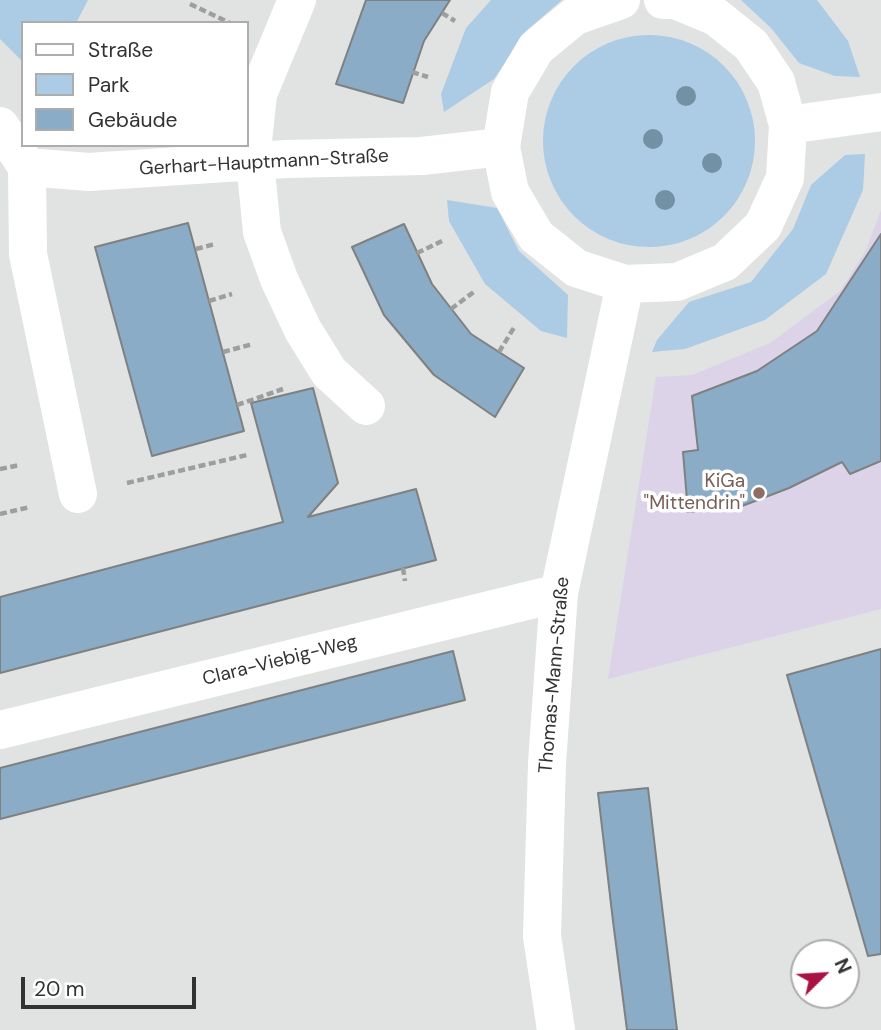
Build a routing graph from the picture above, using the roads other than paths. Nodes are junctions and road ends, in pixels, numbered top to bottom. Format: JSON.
{"nodes":[{"id":1,"x":297,"y":0,"type":"edge"},
{"id":2,"x":621,"y":0,"type":"edge"},
{"id":3,"x":663,"y":0,"type":"edge"},
{"id":4,"x":675,"y":0,"type":"edge"},
{"id":5,"x":881,"y":112,"type":"edge"},
{"id":6,"x":788,"y":125,"type":"junction"},
{"id":7,"x":0,"y":126,"type":"edge"},
{"id":8,"x":501,"y":147,"type":"junction"},
{"id":9,"x":254,"y":162,"type":"junction"},
{"id":10,"x":27,"y":167,"type":"junction"},
{"id":11,"x":625,"y":284,"type":"junction"},
{"id":12,"x":366,"y":406,"type":"dead end"},
{"id":13,"x":78,"y":494,"type":"road end"},
{"id":14,"x":559,"y":593,"type":"junction"},
{"id":15,"x":0,"y":730,"type":"edge"},
{"id":16,"x":556,"y":1030,"type":"edge"}],
"edges":[{"from":1,"to":9,"type":"street"},
{"from":2,"to":8,"type":"street"},
{"from":3,"to":4,"type":"street"},
{"from":4,"to":6,"type":"street"},
{"from":5,"to":6,"type":"street"},
{"from":6,"to":11,"type":"street"},
{"from":7,"to":10,"type":"street"},
{"from":8,"to":9,"type":"street","name":"Gerhart-Hauptmann-Straße"},
{"from":8,"to":11,"type":"street"},
{"from":9,"to":10,"type":"street","name":"Gerhart-Hauptmann-Straße"},
{"from":9,"to":12,"type":"street"},
{"from":10,"to":13,"type":"street"},
{"from":11,"to":14,"type":"street","name":"Thomas-Mann-Straße"},
{"from":14,"to":15,"type":"street","name":"Clara-Viebig-Weg"},
{"from":14,"to":16,"type":"street","name":"Thomas-Mann-Straße"}]}
